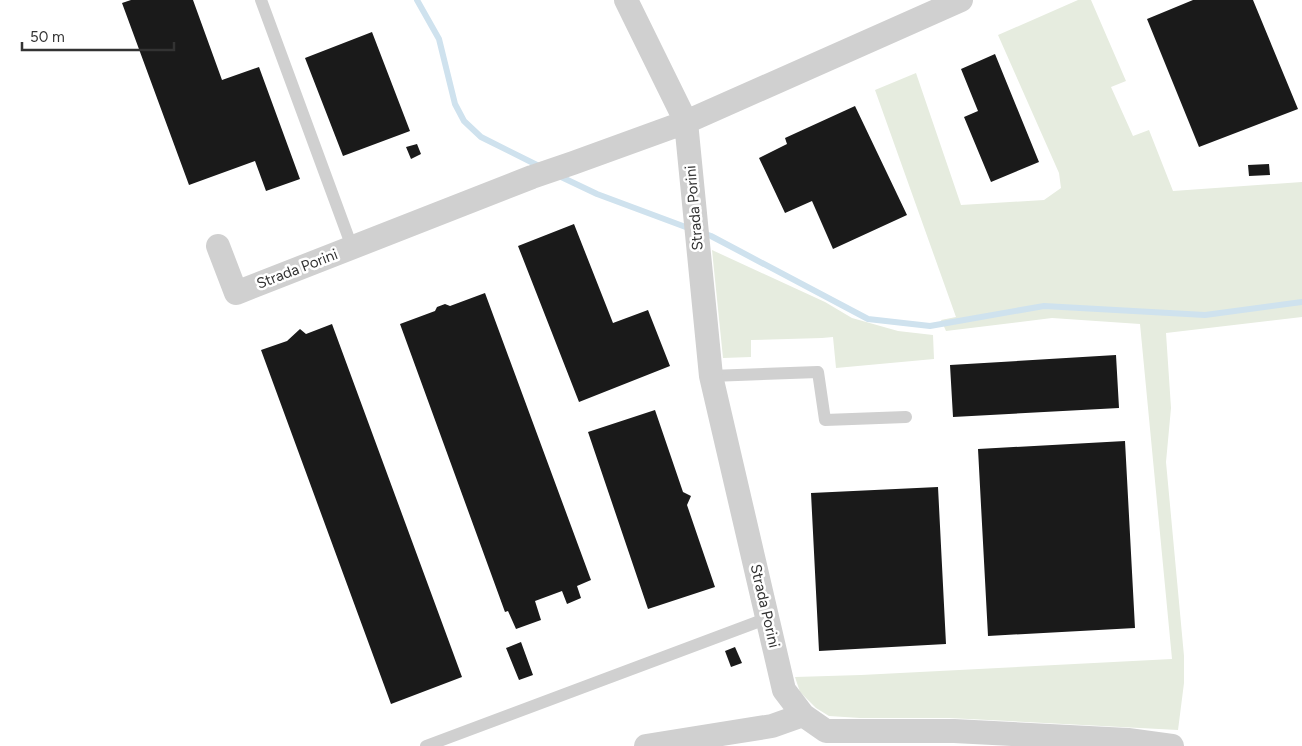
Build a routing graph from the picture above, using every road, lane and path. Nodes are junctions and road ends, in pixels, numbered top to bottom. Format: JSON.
{"nodes":[{"id":1,"x":261,"y":0,"type":"edge"},
{"id":2,"x":626,"y":0,"type":"edge"},
{"id":3,"x":961,"y":0,"type":"edge"},
{"id":4,"x":686,"y":122,"type":"junction"},
{"id":5,"x":218,"y":246,"type":"dead end"},
{"id":6,"x":352,"y":247,"type":"junction"},
{"id":7,"x":711,"y":376,"type":"junction"},
{"id":8,"x":906,"y":417,"type":"dead end"},
{"id":9,"x":768,"y":618,"type":"junction"},
{"id":10,"x":802,"y":715,"type":"junction"},
{"id":11,"x":426,"y":746,"type":"edge"},
{"id":12,"x":646,"y":746,"type":"edge"},
{"id":13,"x":1172,"y":746,"type":"edge"}],
"edges":[{"from":1,"to":6,"type":"lane"},
{"from":2,"to":4,"type":"street","name":"Strada Porini"},
{"from":3,"to":4,"type":"street","name":"Strada Porini"},
{"from":4,"to":6,"type":"street","name":"Strada Porini"},
{"from":4,"to":7,"type":"street","name":"Strada Porini"},
{"from":5,"to":6,"type":"street","name":"Strada Porini"},
{"from":7,"to":8,"type":"lane"},
{"from":7,"to":9,"type":"street","name":"Strada Porini"},
{"from":9,"to":10,"type":"street","name":"Strada Porini"},
{"from":9,"to":11,"type":"lane"},
{"from":10,"to":12,"type":"street"},
{"from":10,"to":13,"type":"street","name":"Strada Porini"}]}
